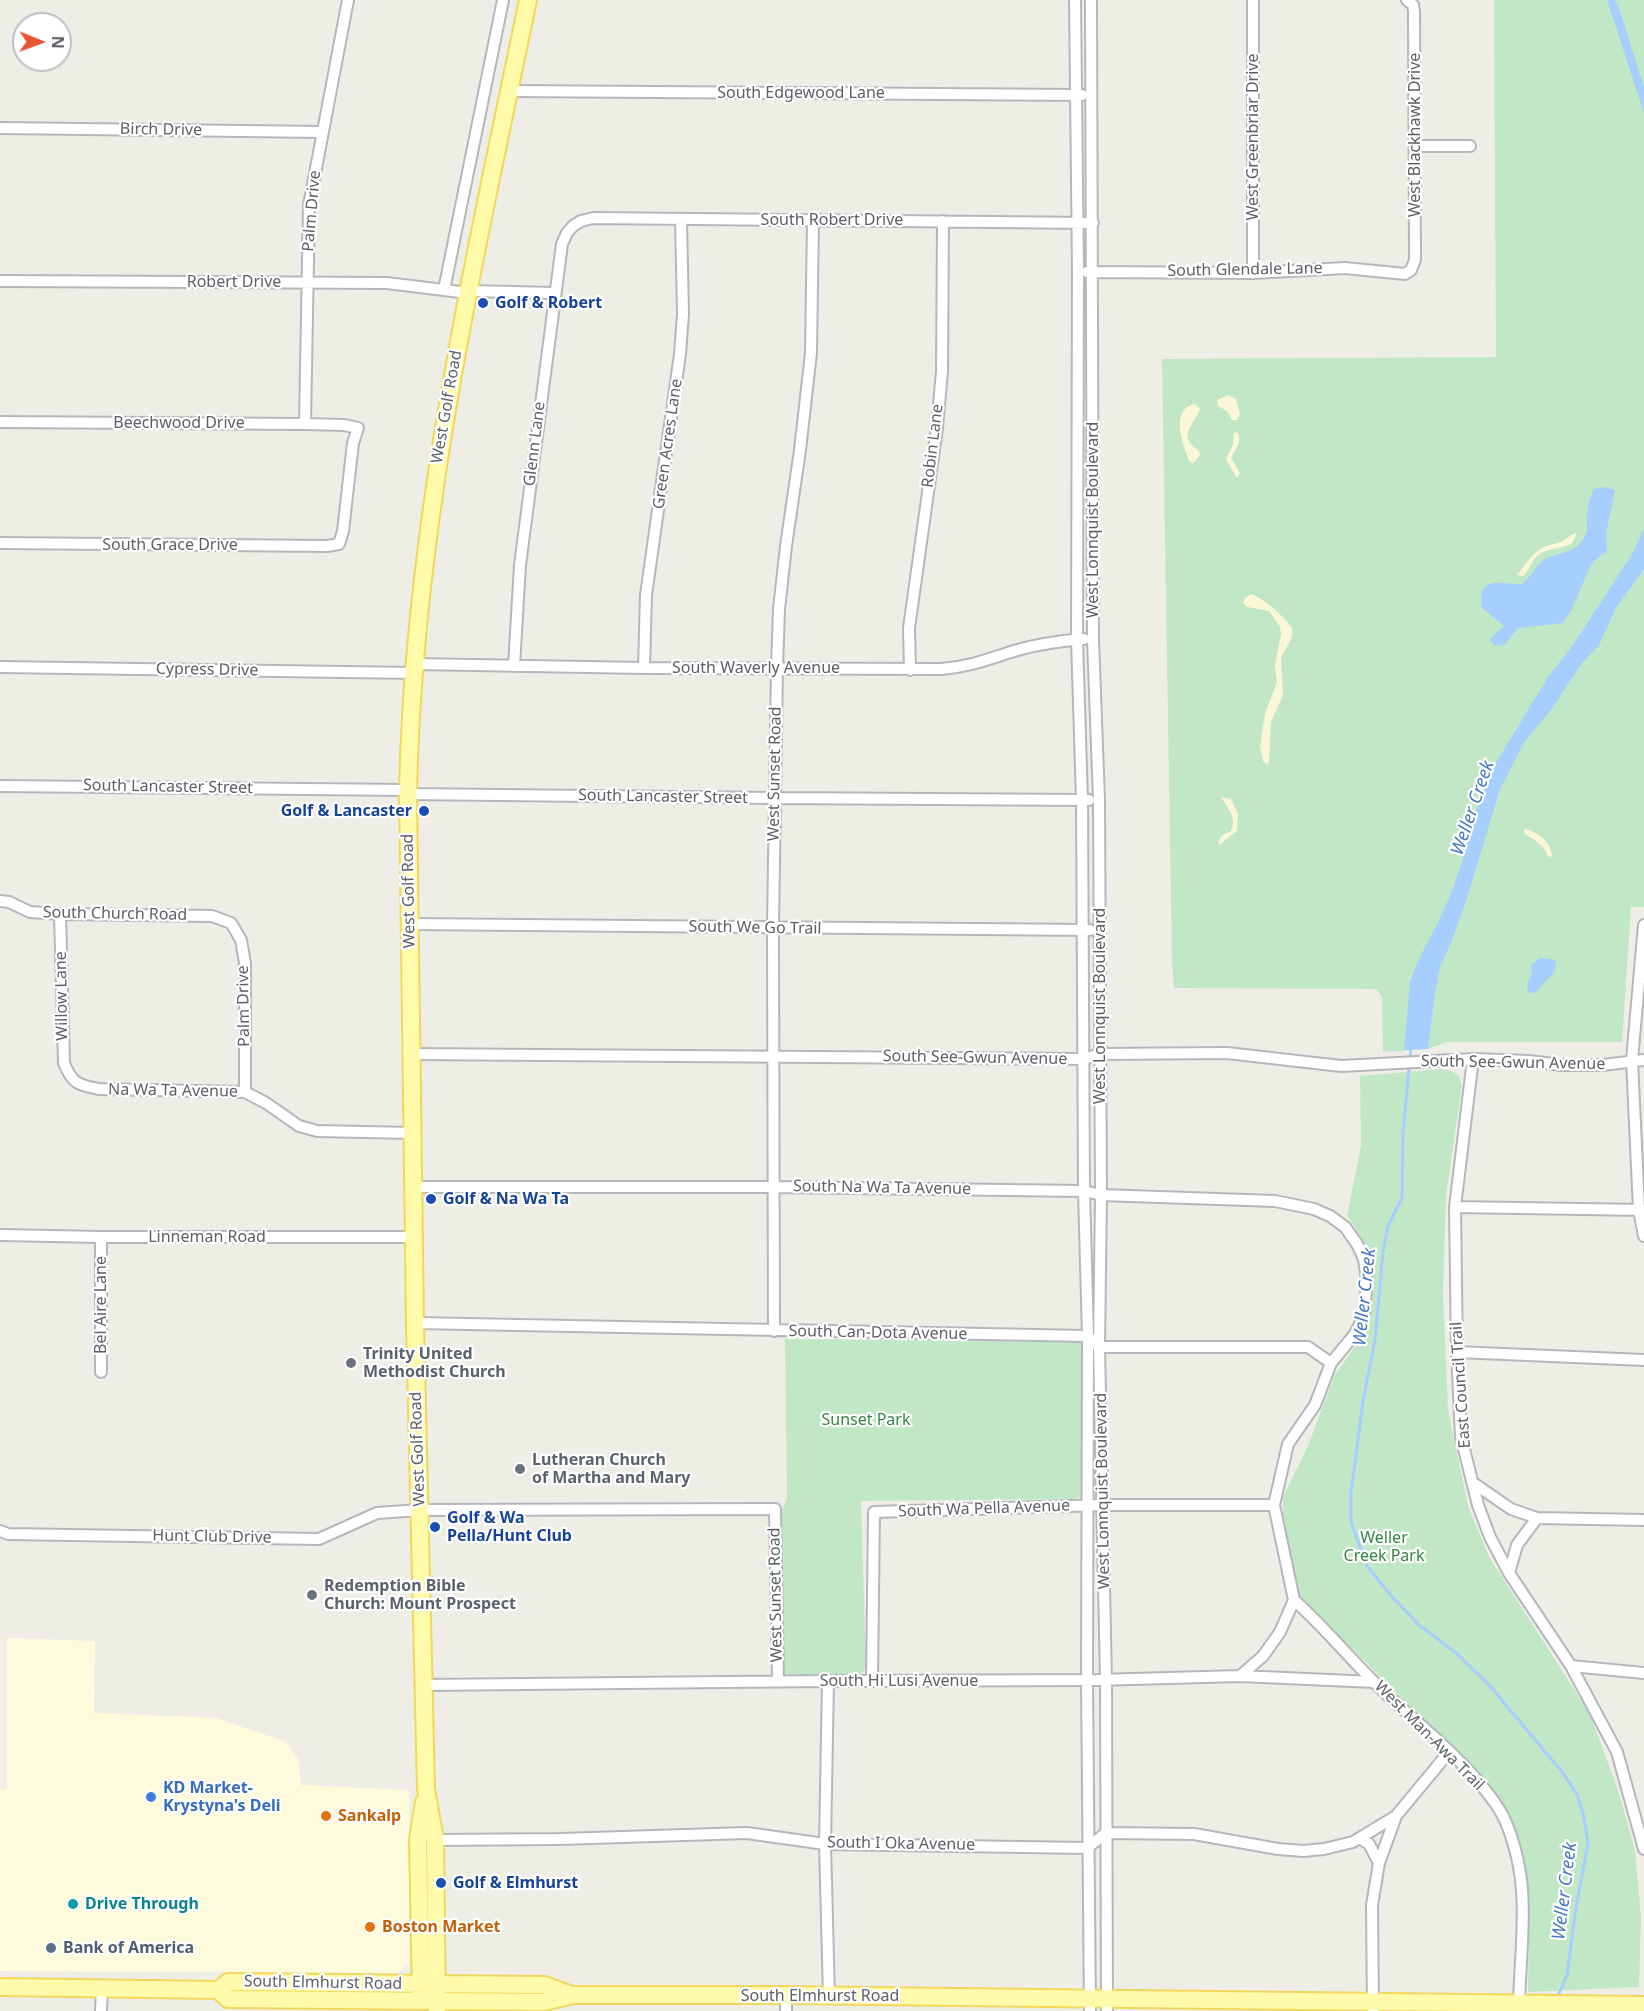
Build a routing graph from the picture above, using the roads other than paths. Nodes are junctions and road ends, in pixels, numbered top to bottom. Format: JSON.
{"nodes":[{"id":1,"x":348,"y":0,"type":"edge"},
{"id":2,"x":504,"y":0,"type":"edge"},
{"id":3,"x":528,"y":0,"type":"edge"},
{"id":4,"x":1075,"y":0,"type":"edge"},
{"id":5,"x":1091,"y":0,"type":"edge"},
{"id":6,"x":1253,"y":0,"type":"edge"},
{"id":7,"x":1408,"y":1,"type":"edge"},
{"id":8,"x":510,"y":91,"type":"junction"},
{"id":9,"x":1092,"y":94,"type":"junction"},
{"id":10,"x":1076,"y":95,"type":"junction"},
{"id":11,"x":0,"y":128,"type":"edge"},
{"id":12,"x":323,"y":132,"type":"junction"},
{"id":13,"x":1415,"y":146,"type":"junction"},
{"id":14,"x":1470,"y":146,"type":"dead end"},
{"id":15,"x":681,"y":219,"type":"junction"},
{"id":16,"x":813,"y":220,"type":"junction"},
{"id":17,"x":943,"y":221,"type":"junction"},
{"id":18,"x":1078,"y":223,"type":"junction"},
{"id":19,"x":1093,"y":223,"type":"junction"},
{"id":20,"x":573,"y":226,"type":"joint"},
{"id":21,"x":1412,"y":270,"type":"joint"},
{"id":22,"x":1078,"y":272,"type":"junction"},
{"id":23,"x":1093,"y":272,"type":"junction"},
{"id":24,"x":1253,"y":273,"type":"junction"},
{"id":25,"x":0,"y":281,"type":"edge"},
{"id":26,"x":308,"y":283,"type":"junction"},
{"id":27,"x":444,"y":290,"type":"junction"},
{"id":28,"x":468,"y":292,"type":"junction"},
{"id":29,"x":555,"y":292,"type":"junction"},
{"id":30,"x":0,"y":422,"type":"edge"},
{"id":31,"x":305,"y":424,"type":"junction"},
{"id":32,"x":0,"y":543,"type":"edge"},
{"id":33,"x":339,"y":544,"type":"joint"},
{"id":34,"x":1093,"y":639,"type":"junction"},
{"id":35,"x":1077,"y":640,"type":"junction"},
{"id":36,"x":514,"y":666,"type":"junction"},
{"id":37,"x":0,"y":667,"type":"edge"},
{"id":38,"x":644,"y":668,"type":"junction"},
{"id":39,"x":777,"y":668,"type":"junction"},
{"id":40,"x":414,"y":669,"type":"junction"},
{"id":41,"x":910,"y":670,"type":"junction"},
{"id":42,"x":0,"y":786,"type":"edge"},
{"id":43,"x":408,"y":792,"type":"junction"},
{"id":44,"x":774,"y":798,"type":"junction"},
{"id":45,"x":1082,"y":800,"type":"junction"},
{"id":46,"x":1099,"y":800,"type":"junction"},
{"id":47,"x":0,"y":901,"type":"edge"},
{"id":48,"x":60,"y":914,"type":"junction"},
{"id":49,"x":231,"y":923,"type":"joint"},
{"id":50,"x":409,"y":924,"type":"junction"},
{"id":51,"x":1644,"y":925,"type":"edge"},
{"id":52,"x":772,"y":928,"type":"junction"},
{"id":53,"x":1084,"y":930,"type":"junction"},
{"id":54,"x":1100,"y":930,"type":"junction"},
{"id":55,"x":411,"y":1054,"type":"junction"},
{"id":56,"x":1100,"y":1054,"type":"junction"},
{"id":57,"x":773,"y":1056,"type":"junction"},
{"id":58,"x":1084,"y":1059,"type":"junction"},
{"id":59,"x":1473,"y":1059,"type":"junction"},
{"id":60,"x":1632,"y":1060,"type":"junction"},
{"id":61,"x":1644,"y":1060,"type":"edge"},
{"id":62,"x":70,"y":1078,"type":"joint"},
{"id":63,"x":245,"y":1092,"type":"junction"},
{"id":64,"x":412,"y":1133,"type":"junction"},
{"id":65,"x":774,"y":1186,"type":"junction"},
{"id":66,"x":413,"y":1187,"type":"junction"},
{"id":67,"x":1084,"y":1191,"type":"junction"},
{"id":68,"x":1101,"y":1195,"type":"junction"},
{"id":69,"x":1455,"y":1207,"type":"junction"},
{"id":70,"x":1641,"y":1210,"type":"edge"},
{"id":71,"x":0,"y":1235,"type":"edge"},
{"id":72,"x":1644,"y":1236,"type":"edge"},
{"id":73,"x":101,"y":1238,"type":"junction"},
{"id":74,"x":414,"y":1238,"type":"junction"},
{"id":75,"x":415,"y":1323,"type":"junction"},
{"id":76,"x":774,"y":1331,"type":"junction"},
{"id":77,"x":1088,"y":1336,"type":"junction"},
{"id":78,"x":1099,"y":1347,"type":"junction"},
{"id":79,"x":1456,"y":1352,"type":"junction"},
{"id":80,"x":1644,"y":1360,"type":"edge"},
{"id":81,"x":1331,"y":1363,"type":"junction"},
{"id":82,"x":101,"y":1372,"type":"dead end"},
{"id":83,"x":1472,"y":1482,"type":"junction"},
{"id":84,"x":1088,"y":1505,"type":"junction"},
{"id":85,"x":1104,"y":1505,"type":"junction"},
{"id":86,"x":1274,"y":1505,"type":"junction"},
{"id":87,"x":420,"y":1510,"type":"junction"},
{"id":88,"x":1537,"y":1518,"type":"junction"},
{"id":89,"x":1644,"y":1521,"type":"edge"},
{"id":90,"x":0,"y":1531,"type":"edge"},
{"id":91,"x":1509,"y":1573,"type":"junction"},
{"id":92,"x":1293,"y":1600,"type":"junction"},
{"id":93,"x":1571,"y":1666,"type":"junction"},
{"id":94,"x":1644,"y":1673,"type":"edge"},
{"id":95,"x":1240,"y":1676,"type":"junction"},
{"id":96,"x":872,"y":1680,"type":"junction"},
{"id":97,"x":1087,"y":1680,"type":"junction"},
{"id":98,"x":1106,"y":1680,"type":"junction"},
{"id":99,"x":778,"y":1681,"type":"junction"},
{"id":100,"x":828,"y":1681,"type":"junction"},
{"id":101,"x":1374,"y":1682,"type":"junction"},
{"id":102,"x":423,"y":1684,"type":"junction"},
{"id":103,"x":1449,"y":1752,"type":"junction"},
{"id":104,"x":426,"y":1792,"type":"junction"},
{"id":105,"x":1396,"y":1816,"type":"junction"},
{"id":106,"x":1106,"y":1833,"type":"junction"},
{"id":107,"x":1360,"y":1838,"type":"junction"},
{"id":108,"x":435,"y":1840,"type":"junction"},
{"id":109,"x":825,"y":1844,"type":"junction"},
{"id":110,"x":1087,"y":1848,"type":"junction"},
{"id":111,"x":1644,"y":1849,"type":"edge"},
{"id":112,"x":1380,"y":1863,"type":"junction"},
{"id":113,"x":0,"y":1987,"type":"edge"},
{"id":114,"x":102,"y":1988,"type":"junction"},
{"id":115,"x":829,"y":1996,"type":"junction"},
{"id":116,"x":429,"y":1999,"type":"edge"},
{"id":117,"x":786,"y":2003,"type":"edge"},
{"id":118,"x":1526,"y":2003,"type":"junction"},
{"id":119,"x":950,"y":2004,"type":"edge"},
{"id":120,"x":1090,"y":2005,"type":"edge"},
{"id":121,"x":1107,"y":2005,"type":"edge"},
{"id":122,"x":1644,"y":2005,"type":"edge"},
{"id":123,"x":1373,"y":2006,"type":"edge"},
{"id":124,"x":101,"y":2011,"type":"edge"}],
"edges":[{"from":1,"to":12,"type":"street","name":"Palm Drive"},
{"from":2,"to":27,"type":"street"},
{"from":3,"to":8,"type":"main road","name":"West Golf Road"},
{"from":4,"to":10,"type":"street","name":"West Lonnquist Boulevard"},
{"from":5,"to":9,"type":"street","name":"West Lonnquist Boulevard"},
{"from":6,"to":24,"type":"street","name":"West Greenbriar Drive"},
{"from":7,"to":13,"type":"street","name":"West Blackhawk Drive"},
{"from":8,"to":10,"type":"street","name":"South Edgewood Lane"},
{"from":8,"to":28,"type":"main road","name":"West Golf Road"},
{"from":9,"to":10,"type":"street","name":"South Edgewood Lane"},
{"from":9,"to":19,"type":"street","name":"West Lonnquist Boulevard"},
{"from":10,"to":18,"type":"street","name":"West Lonnquist Boulevard"},
{"from":11,"to":12,"type":"street","name":"Birch Drive"},
{"from":12,"to":26,"type":"street","name":"Palm Drive"},
{"from":13,"to":14,"type":"street"},
{"from":13,"to":21,"type":"street","name":"West Blackhawk Drive"},
{"from":15,"to":16,"type":"street","name":"South Robert Drive"},
{"from":15,"to":20,"type":"street","name":"South Robert Drive"},
{"from":15,"to":38,"type":"street","name":"Green Acres Lane"},
{"from":16,"to":17,"type":"street","name":"South Robert Drive"},
{"from":16,"to":39,"type":"street","name":"West Sunset Road"},
{"from":17,"to":18,"type":"street","name":"South Robert Drive"},
{"from":17,"to":41,"type":"street","name":"Robin Lane"},
{"from":18,"to":19,"type":"street","name":"South Robert Drive"},
{"from":18,"to":22,"type":"street","name":"West Lonnquist Boulevard"},
{"from":19,"to":23,"type":"street","name":"West Lonnquist Boulevard"},
{"from":20,"to":29,"type":"street","name":"Glenn Lane"},
{"from":21,"to":24,"type":"street","name":"South Glendale Lane"},
{"from":22,"to":23,"type":"street","name":"South Glendale Lane"},
{"from":22,"to":35,"type":"street","name":"West Lonnquist Boulevard"},
{"from":23,"to":24,"type":"street","name":"South Glendale Lane"},
{"from":23,"to":34,"type":"street","name":"West Lonnquist Boulevard"},
{"from":25,"to":26,"type":"street","name":"Robert Drive"},
{"from":26,"to":27,"type":"street","name":"Robert Drive"},
{"from":26,"to":31,"type":"street","name":"Palm Drive"},
{"from":27,"to":28,"type":"street","name":"Robert Drive"},
{"from":28,"to":29,"type":"street","name":"Robert Drive"},
{"from":28,"to":40,"type":"main road","name":"West Golf Road"},
{"from":29,"to":36,"type":"street","name":"Glenn Lane"},
{"from":30,"to":31,"type":"street","name":"Beechwood Drive"},
{"from":31,"to":33,"type":"street","name":"Beechwood Drive"},
{"from":32,"to":33,"type":"street","name":"South Grace Drive"},
{"from":34,"to":35,"type":"street","name":"South Waverly Avenue"},
{"from":34,"to":46,"type":"street","name":"West Lonnquist Boulevard"},
{"from":35,"to":41,"type":"street","name":"South Waverly Avenue"},
{"from":35,"to":45,"type":"street","name":"West Lonnquist Boulevard"},
{"from":36,"to":38,"type":"street","name":"South Waverly Avenue"},
{"from":36,"to":40,"type":"street","name":"South Waverly Avenue"},
{"from":37,"to":40,"type":"street","name":"Cypress Drive"},
{"from":38,"to":39,"type":"street","name":"South Waverly Avenue"},
{"from":39,"to":41,"type":"street","name":"South Waverly Avenue"},
{"from":39,"to":44,"type":"street","name":"West Sunset Road"},
{"from":40,"to":43,"type":"main road","name":"West Golf Road"},
{"from":42,"to":43,"type":"street","name":"South Lancaster Street"},
{"from":43,"to":44,"type":"street","name":"South Lancaster Street"},
{"from":43,"to":50,"type":"main road","name":"West Golf Road"},
{"from":44,"to":45,"type":"street","name":"South Lancaster Street"},
{"from":44,"to":52,"type":"street","name":"West Sunset Road"},
{"from":45,"to":46,"type":"street","name":"South Lancaster Street"},
{"from":45,"to":53,"type":"street","name":"West Lonnquist Boulevard"},
{"from":46,"to":54,"type":"street","name":"West Lonnquist Boulevard"},
{"from":47,"to":48,"type":"street","name":"South Church Road"},
{"from":48,"to":49,"type":"street","name":"South Church Road"},
{"from":48,"to":62,"type":"street","name":"Willow Lane"},
{"from":49,"to":63,"type":"street","name":"Palm Drive"},
{"from":50,"to":52,"type":"street","name":"South We Go Trail"},
{"from":50,"to":55,"type":"main road","name":"West Golf Road"},
{"from":51,"to":60,"type":"street"},
{"from":52,"to":53,"type":"street","name":"South We Go Trail"},
{"from":52,"to":57,"type":"street","name":"West Sunset Road"},
{"from":53,"to":54,"type":"street","name":"South We Go Trail"},
{"from":53,"to":58,"type":"street","name":"West Lonnquist Boulevard"},
{"from":54,"to":56,"type":"street","name":"West Lonnquist Boulevard"},
{"from":55,"to":57,"type":"street","name":"South See-Gwun Avenue"},
{"from":55,"to":64,"type":"main road","name":"West Golf Road"},
{"from":56,"to":58,"type":"street","name":"South See-Gwun Avenue"},
{"from":56,"to":59,"type":"street","name":"South See-Gwun Avenue"},
{"from":56,"to":68,"type":"street","name":"West Lonnquist Boulevard"},
{"from":57,"to":58,"type":"street","name":"South See-Gwun Avenue"},
{"from":57,"to":65,"type":"street","name":"West Sunset Road"},
{"from":58,"to":67,"type":"street","name":"West Lonnquist Boulevard"},
{"from":59,"to":60,"type":"street","name":"South See-Gwun Avenue"},
{"from":59,"to":69,"type":"street","name":"East Council Trail"},
{"from":60,"to":61,"type":"street","name":"South See-Gwun Avenue"},
{"from":60,"to":70,"type":"street"},
{"from":62,"to":63,"type":"street","name":"Na Wa Ta Avenue"},
{"from":63,"to":64,"type":"street","name":"Na Wa Ta Avenue"},
{"from":64,"to":66,"type":"main road","name":"West Golf Road"},
{"from":65,"to":66,"type":"street","name":"South Na Wa Ta Avenue"},
{"from":65,"to":67,"type":"street","name":"South Na Wa Ta Avenue"},
{"from":65,"to":76,"type":"street","name":"West Sunset Road"},
{"from":66,"to":74,"type":"main road","name":"West Golf Road"},
{"from":67,"to":68,"type":"street","name":"South Na Wa Ta Avenue"},
{"from":67,"to":77,"type":"street","name":"West Lonnquist Boulevard"},
{"from":68,"to":78,"type":"street","name":"West Lonnquist Boulevard"},
{"from":68,"to":81,"type":"street","name":"South Na Wa Ta Avenue"},
{"from":69,"to":70,"type":"street"},
{"from":69,"to":79,"type":"street","name":"East Council Trail"},
{"from":70,"to":72,"type":"street"},
{"from":71,"to":73,"type":"street","name":"Linneman Road"},
{"from":73,"to":74,"type":"street","name":"Linneman Road"},
{"from":73,"to":82,"type":"street","name":"Bel Aire Lane"},
{"from":74,"to":75,"type":"main road","name":"West Golf Road"},
{"from":75,"to":76,"type":"street","name":"South Can-Dota Avenue"},
{"from":75,"to":87,"type":"main road","name":"West Golf Road"},
{"from":76,"to":77,"type":"street","name":"South Can-Dota Avenue"},
{"from":77,"to":78,"type":"street"},
{"from":77,"to":84,"type":"street","name":"West Lonnquist Boulevard"},
{"from":78,"to":81,"type":"street"},
{"from":78,"to":85,"type":"street","name":"West Lonnquist Boulevard"},
{"from":79,"to":80,"type":"street"},
{"from":79,"to":83,"type":"street","name":"East Council Trail"},
{"from":81,"to":86,"type":"street"},
{"from":83,"to":88,"type":"street"},
{"from":83,"to":91,"type":"street","name":"East Council Trail"},
{"from":84,"to":85,"type":"street","name":"South Wa Pella Avenue"},
{"from":84,"to":96,"type":"street","name":"South Wa Pella Avenue"},
{"from":84,"to":97,"type":"street","name":"West Lonnquist Boulevard"},
{"from":85,"to":86,"type":"street","name":"South Wa Pella Avenue"},
{"from":85,"to":98,"type":"street","name":"West Lonnquist Boulevard"},
{"from":86,"to":92,"type":"street"},
{"from":87,"to":90,"type":"street","name":"Hunt Club Drive"},
{"from":87,"to":99,"type":"street","name":"West Sunset Road"},
{"from":87,"to":102,"type":"main road","name":"West Golf Road"},
{"from":88,"to":89,"type":"street"},
{"from":88,"to":91,"type":"street"},
{"from":91,"to":93,"type":"street","name":"East Council Trail"},
{"from":92,"to":95,"type":"street"},
{"from":92,"to":101,"type":"street","name":"West Man-Awa Trail"},
{"from":93,"to":94,"type":"street"},
{"from":93,"to":111,"type":"street","name":"East Council Trail"},
{"from":95,"to":98,"type":"street","name":"South Hi Lusi Avenue"},
{"from":95,"to":101,"type":"street","name":"South Hi Lusi Avenue"},
{"from":96,"to":97,"type":"street","name":"South Hi Lusi Avenue"},
{"from":96,"to":100,"type":"street","name":"South Hi Lusi Avenue"},
{"from":97,"to":98,"type":"street","name":"South Hi Lusi Avenue"},
{"from":97,"to":110,"type":"street","name":"West Lonnquist Boulevard"},
{"from":98,"to":106,"type":"street","name":"West Lonnquist Boulevard"},
{"from":99,"to":100,"type":"street","name":"South Hi Lusi Avenue"},
{"from":99,"to":102,"type":"street","name":"South Hi Lusi Avenue"},
{"from":100,"to":109,"type":"street"},
{"from":101,"to":103,"type":"street","name":"West Man-Awa Trail"},
{"from":102,"to":104,"type":"main road","name":"West Golf Road"},
{"from":103,"to":105,"type":"street"},
{"from":103,"to":118,"type":"street","name":"West Man-Awa Trail"},
{"from":104,"to":108,"type":"main road","name":"West Golf Road"},
{"from":104,"to":116,"type":"main road","name":"West Golf Road"},
{"from":105,"to":107,"type":"street"},
{"from":105,"to":112,"type":"street"},
{"from":106,"to":107,"type":"street"},
{"from":106,"to":110,"type":"street"},
{"from":106,"to":121,"type":"street","name":"West Lonnquist Boulevard"},
{"from":107,"to":112,"type":"street"},
{"from":108,"to":109,"type":"street","name":"South I Oka Avenue"},
{"from":108,"to":116,"type":"main road","name":"West Golf Road"},
{"from":109,"to":110,"type":"street","name":"South I Oka Avenue"},
{"from":109,"to":115,"type":"street"},
{"from":110,"to":120,"type":"street","name":"West Lonnquist Boulevard"},
{"from":112,"to":123,"type":"street"},
{"from":113,"to":114,"type":"main road","name":"South Elmhurst Road"},
{"from":114,"to":116,"type":"main road","name":"South Elmhurst Road"},
{"from":114,"to":124,"type":"street"},
{"from":115,"to":117,"type":"main road","name":"South Elmhurst Road"},
{"from":115,"to":119,"type":"main road","name":"South Elmhurst Road"},
{"from":116,"to":117,"type":"main road","name":"South Elmhurst Road"},
{"from":118,"to":122,"type":"main road","name":"South Elmhurst Road"},
{"from":118,"to":123,"type":"main road","name":"South Elmhurst Road"},
{"from":119,"to":120,"type":"main road","name":"South Elmhurst Road"},
{"from":120,"to":121,"type":"main road","name":"South Elmhurst Road"},
{"from":121,"to":123,"type":"main road","name":"South Elmhurst Road"}]}
